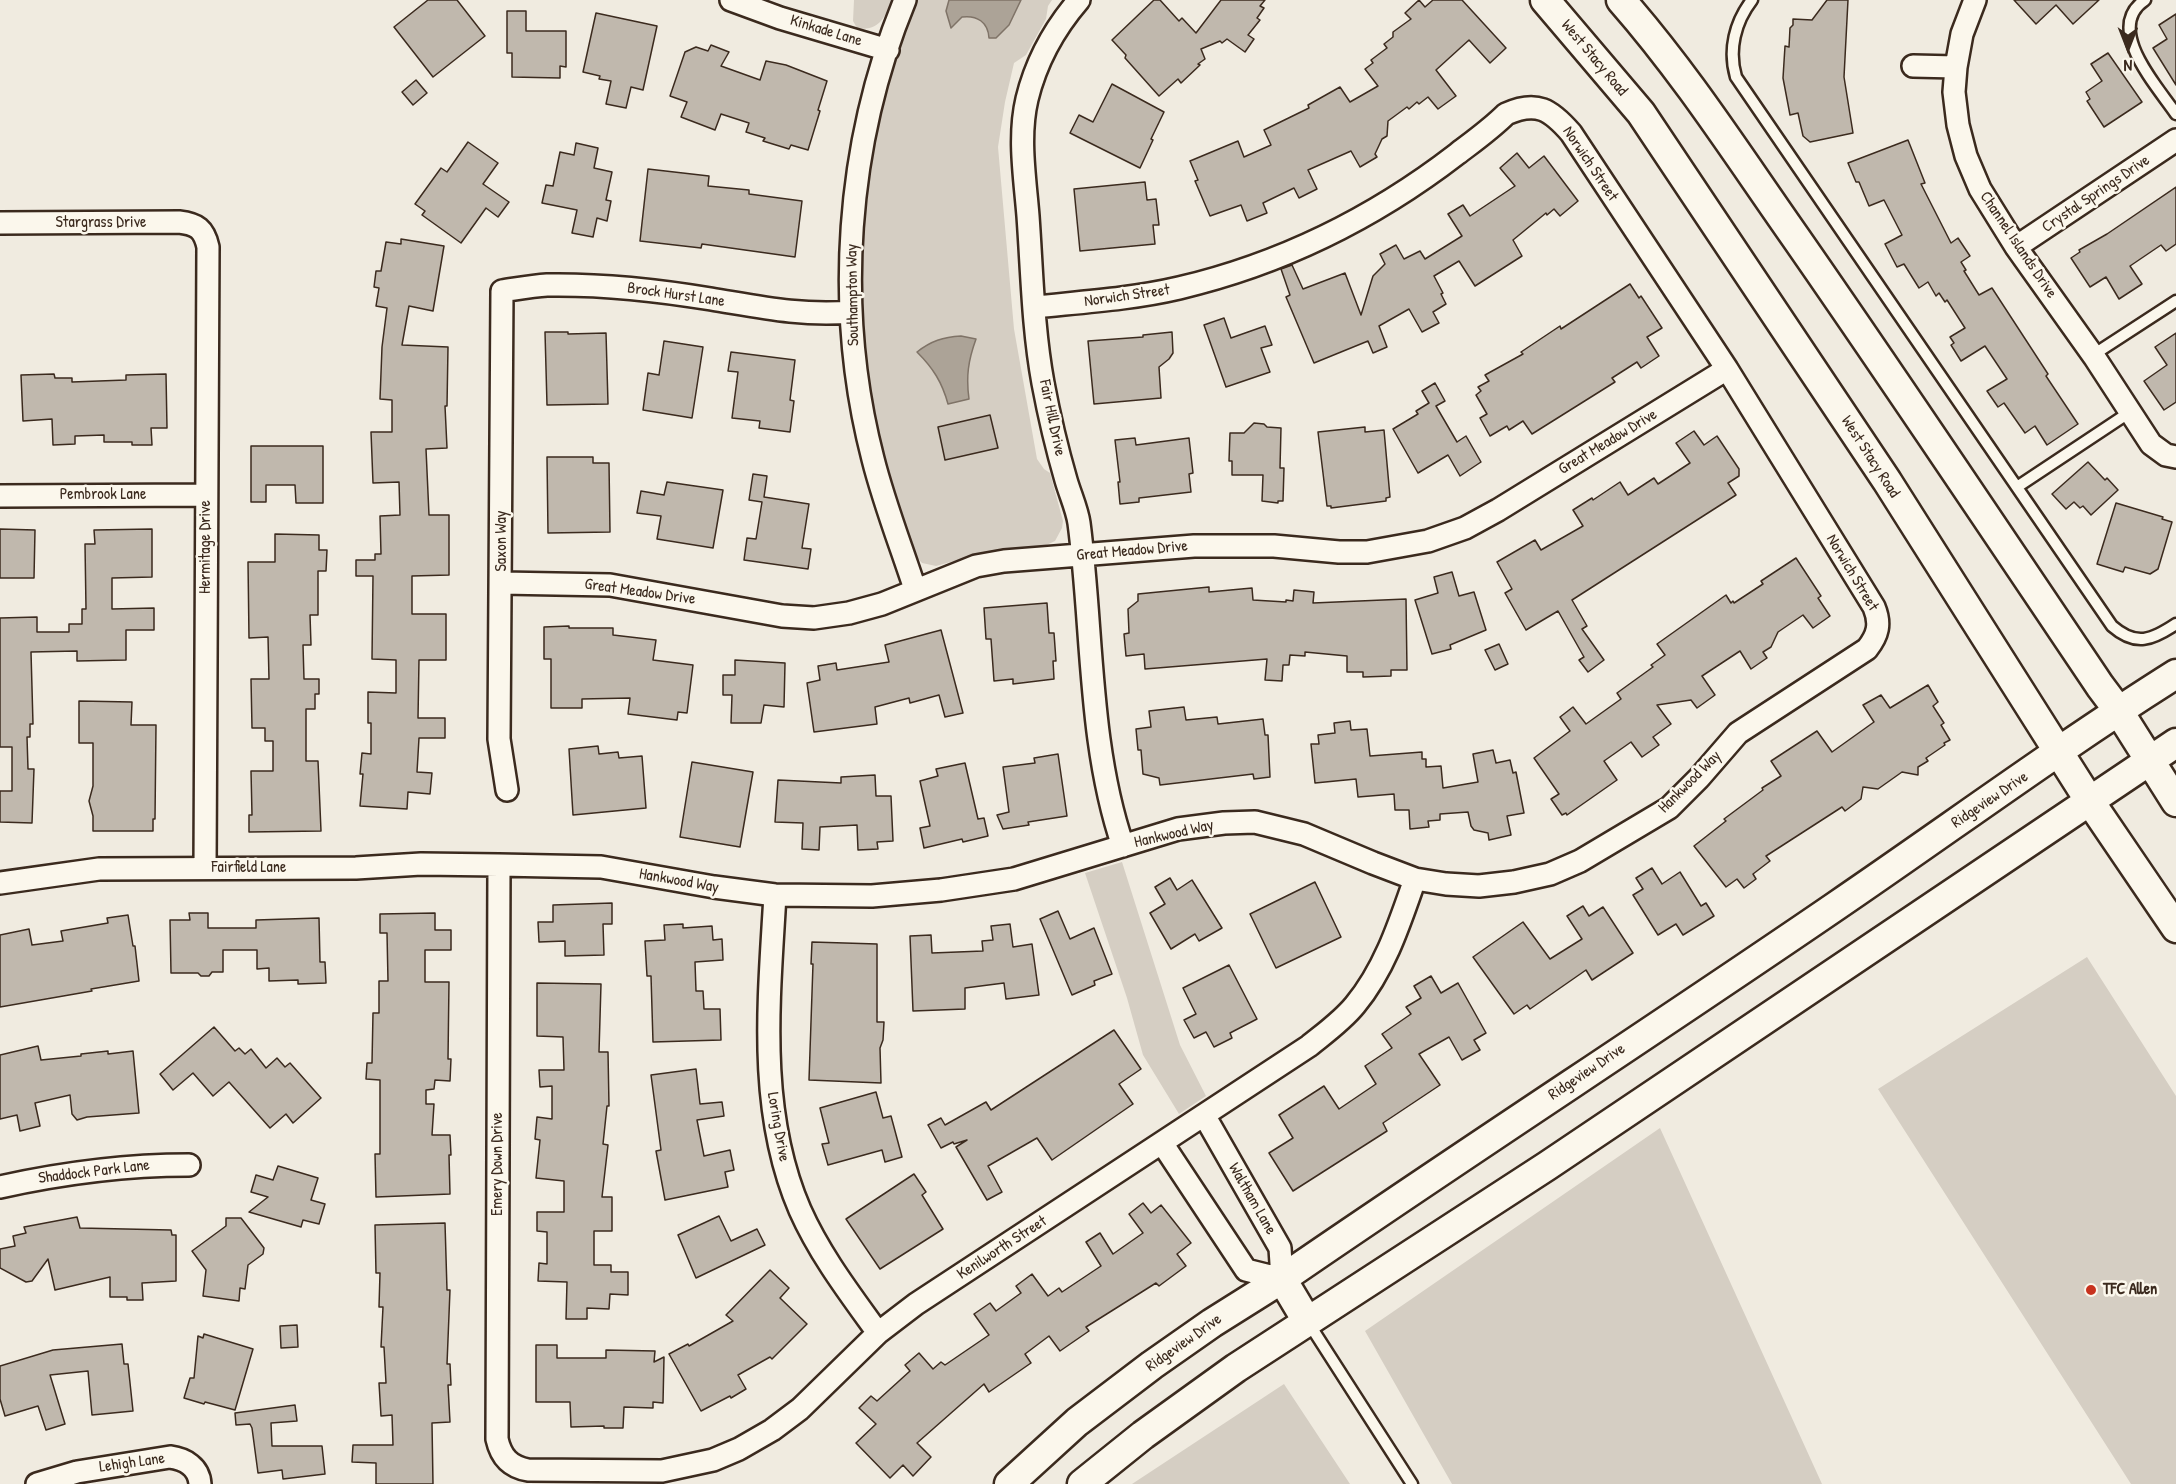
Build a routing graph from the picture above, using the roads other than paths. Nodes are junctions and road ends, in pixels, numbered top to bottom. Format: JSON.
{"nodes":[{"id":1,"x":731,"y":0,"type":"edge"},
{"id":2,"x":905,"y":0,"type":"edge"},
{"id":3,"x":1079,"y":0,"type":"edge"},
{"id":4,"x":1545,"y":0,"type":"edge"},
{"id":5,"x":1621,"y":0,"type":"edge"},
{"id":6,"x":1752,"y":0,"type":"edge"},
{"id":7,"x":1975,"y":0,"type":"edge"},
{"id":8,"x":2145,"y":0,"type":"edge"},
{"id":9,"x":888,"y":50,"type":"junction"},
{"id":10,"x":1913,"y":66,"type":"dead end"},
{"id":11,"x":1956,"y":67,"type":"junction"},
{"id":12,"x":2176,"y":114,"type":"edge"},
{"id":13,"x":2176,"y":140,"type":"edge"},
{"id":14,"x":0,"y":223,"type":"edge"},
{"id":15,"x":200,"y":228,"type":"joint"},
{"id":16,"x":2016,"y":247,"type":"junction"},
{"id":17,"x":502,"y":291,"type":"joint"},
{"id":18,"x":2176,"y":301,"type":"edge"},
{"id":19,"x":1035,"y":307,"type":"junction"},
{"id":20,"x":851,"y":312,"type":"junction"},
{"id":21,"x":2093,"y":355,"type":"junction"},
{"id":22,"x":1727,"y":369,"type":"junction"},
{"id":23,"x":2130,"y":412,"type":"junction"},
{"id":24,"x":2173,"y":457,"type":"edge"},
{"id":25,"x":2017,"y":487,"type":"junction"},
{"id":26,"x":206,"y":495,"type":"junction"},
{"id":27,"x":0,"y":496,"type":"edge"},
{"id":28,"x":1083,"y":556,"type":"junction"},
{"id":29,"x":502,"y":583,"type":"junction"},
{"id":30,"x":915,"y":589,"type":"junction"},
{"id":31,"x":2176,"y":624,"type":"edge"},
{"id":32,"x":1874,"y":640,"type":"joint"},
{"id":33,"x":2176,"y":674,"type":"edge"},
{"id":34,"x":2118,"y":710,"type":"junction"},
{"id":35,"x":2176,"y":743,"type":"edge"},
{"id":36,"x":2060,"y":752,"type":"junction"},
{"id":37,"x":2149,"y":760,"type":"junction"},
{"id":38,"x":507,"y":790,"type":"dead end"},
{"id":39,"x":2090,"y":800,"type":"junction"},
{"id":40,"x":2176,"y":802,"type":"edge"},
{"id":41,"x":1123,"y":846,"type":"junction"},
{"id":42,"x":499,"y":865,"type":"junction"},
{"id":43,"x":206,"y":868,"type":"junction"},
{"id":44,"x":1415,"y":879,"type":"junction"},
{"id":45,"x":0,"y":883,"type":"edge"},
{"id":46,"x":775,"y":895,"type":"junction"},
{"id":47,"x":2176,"y":928,"type":"edge"},
{"id":48,"x":1204,"y":1115,"type":"junction"},
{"id":49,"x":1162,"y":1143,"type":"junction"},
{"id":50,"x":189,"y":1165,"type":"dead end"},
{"id":51,"x":0,"y":1187,"type":"edge"},
{"id":52,"x":1282,"y":1279,"type":"junction"},
{"id":53,"x":1307,"y":1321,"type":"junction"},
{"id":54,"x":878,"y":1333,"type":"junction"},
{"id":55,"x":507,"y":1461,"type":"joint"},
{"id":56,"x":196,"y":1475,"type":"edge"},
{"id":57,"x":37,"y":1484,"type":"edge"},
{"id":58,"x":1009,"y":1484,"type":"edge"},
{"id":59,"x":1082,"y":1484,"type":"edge"},
{"id":60,"x":1412,"y":1484,"type":"edge"}],
"edges":[{"from":1,"to":9,"type":"street","name":"Kinkade Lane"},
{"from":2,"to":9,"type":"street","name":"Southampton Way"},
{"from":3,"to":19,"type":"street","name":"Fair Hill Drive"},
{"from":4,"to":36,"type":"main road","name":"West Stacy Road"},
{"from":5,"to":34,"type":"main road"},
{"from":6,"to":25,"type":"lane"},
{"from":7,"to":11,"type":"street","name":"Channel Islands Drive"},
{"from":8,"to":12,"type":"lane"},
{"from":9,"to":20,"type":"street","name":"Southampton Way"},
{"from":10,"to":11,"type":"street"},
{"from":11,"to":16,"type":"street","name":"Channel Islands Drive"},
{"from":13,"to":16,"type":"street","name":"Crystal Springs Drive"},
{"from":14,"to":15,"type":"street","name":"Stargrass Drive"},
{"from":15,"to":26,"type":"street","name":"Hermitage Drive"},
{"from":16,"to":21,"type":"street","name":"Channel Islands Drive"},
{"from":17,"to":20,"type":"street","name":"Brock Hurst Lane"},
{"from":17,"to":29,"type":"street","name":"Saxon Way"},
{"from":18,"to":21,"type":"lane"},
{"from":19,"to":22,"type":"street","name":"Norwich Street"},
{"from":19,"to":28,"type":"street","name":"Fair Hill Drive"},
{"from":20,"to":30,"type":"street","name":"Southampton Way"},
{"from":21,"to":23,"type":"street","name":"Channel Islands Drive"},
{"from":22,"to":28,"type":"street","name":"Great Meadow Drive"},
{"from":22,"to":32,"type":"street","name":"Norwich Street"},
{"from":23,"to":24,"type":"street","name":"Channel Islands Drive"},
{"from":23,"to":25,"type":"lane"},
{"from":25,"to":31,"type":"lane"},
{"from":26,"to":27,"type":"street","name":"Pembrook Lane"},
{"from":26,"to":43,"type":"street","name":"Hermitage Drive"},
{"from":28,"to":30,"type":"street","name":"Great Meadow Drive"},
{"from":28,"to":41,"type":"street","name":"Fair Hill Drive"},
{"from":29,"to":30,"type":"street","name":"Great Meadow Drive"},
{"from":29,"to":38,"type":"street","name":"Saxon Way"},
{"from":32,"to":44,"type":"street","name":"Hankwood Way"},
{"from":33,"to":34,"type":"main road","name":"Ridgeview Drive"},
{"from":34,"to":36,"type":"main road","name":"Ridgeview Drive"},
{"from":34,"to":37,"type":"main road"},
{"from":35,"to":37,"type":"main road"},
{"from":36,"to":39,"type":"main road","name":"West Stacy Road"},
{"from":36,"to":52,"type":"main road","name":"Ridgeview Drive"},
{"from":37,"to":39,"type":"main road"},
{"from":37,"to":40,"type":"main road"},
{"from":39,"to":47,"type":"main road","name":"West Stacy Road"},
{"from":39,"to":53,"type":"main road"},
{"from":41,"to":44,"type":"street","name":"Hankwood Way"},
{"from":41,"to":46,"type":"street","name":"Hankwood Way"},
{"from":42,"to":43,"type":"street","name":"Fairfield Lane"},
{"from":42,"to":46,"type":"street","name":"Hankwood Way"},
{"from":42,"to":55,"type":"street","name":"Emery Down Drive"},
{"from":43,"to":45,"type":"street","name":"Fairfield Lane"},
{"from":44,"to":48,"type":"street","name":"Kenilworth Street"},
{"from":46,"to":54,"type":"street","name":"Loring Drive"},
{"from":48,"to":49,"type":"street","name":"Kenilworth Street"},
{"from":48,"to":52,"type":"street","name":"Waltham Lane"},
{"from":49,"to":52,"type":"street"},
{"from":49,"to":54,"type":"street","name":"Kenilworth Street"},
{"from":50,"to":51,"type":"street","name":"Shaddock Park Lane"},
{"from":52,"to":53,"type":"main road"},
{"from":52,"to":58,"type":"main road","name":"Ridgeview Drive"},
{"from":53,"to":59,"type":"main road"},
{"from":53,"to":60,"type":"lane"},
{"from":54,"to":55,"type":"street","name":"Kenilworth Street"},
{"from":56,"to":57,"type":"street","name":"Lehigh Lane"}]}
